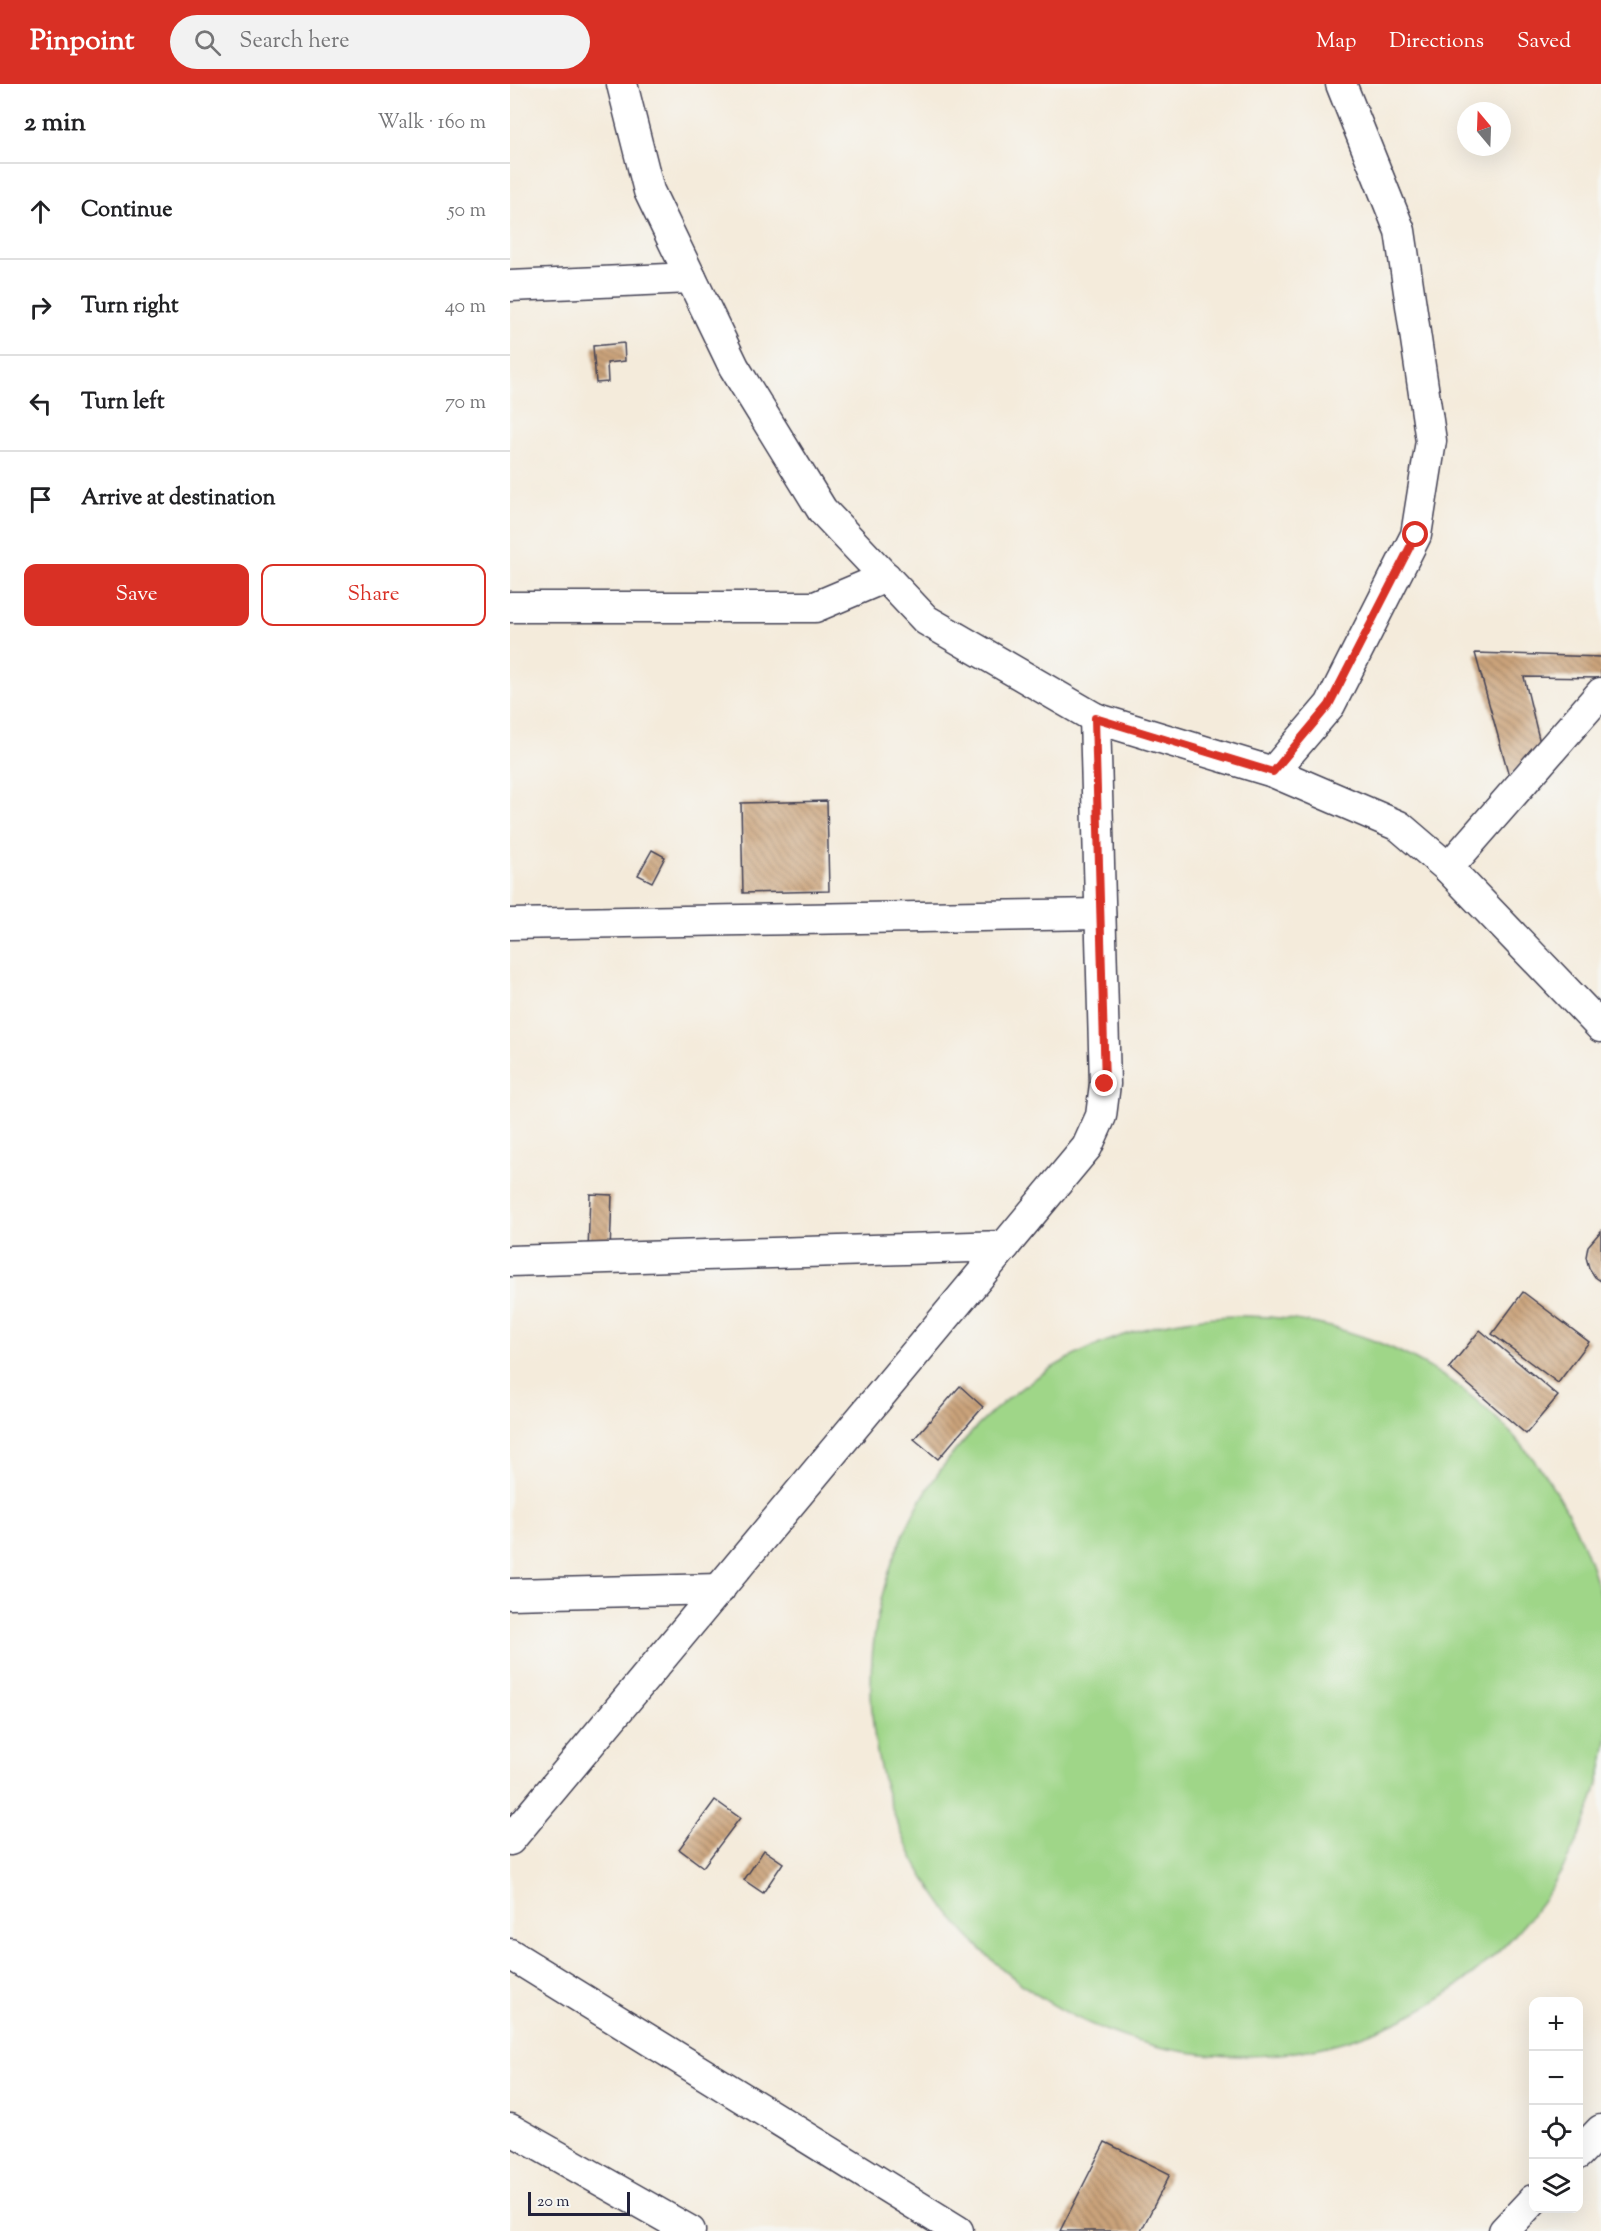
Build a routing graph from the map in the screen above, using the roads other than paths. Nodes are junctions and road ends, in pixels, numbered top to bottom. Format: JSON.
{"nodes":[{"id":1,"x":622,"y":84,"type":"edge"},
{"id":2,"x":1341,"y":84,"type":"edge"},
{"id":3,"x":691,"y":278,"type":"junction"},
{"id":4,"x":510,"y":286,"type":"edge"},
{"id":5,"x":886,"y":578,"type":"junction"},
{"id":6,"x":510,"y":607,"type":"edge"},
{"id":7,"x":1601,"y":693,"type":"edge"},
{"id":8,"x":1095,"y":718,"type":"junction"},
{"id":9,"x":1273,"y":772,"type":"junction"},
{"id":10,"x":1448,"y":868,"type":"junction"},
{"id":11,"x":1100,"y":914,"type":"junction"},
{"id":12,"x":510,"y":924,"type":"edge"},
{"id":13,"x":1601,"y":1027,"type":"edge"},
{"id":14,"x":1005,"y":1246,"type":"junction"},
{"id":15,"x":510,"y":1261,"type":"edge"},
{"id":16,"x":720,"y":1589,"type":"junction"},
{"id":17,"x":510,"y":1594,"type":"edge"},
{"id":18,"x":510,"y":1840,"type":"edge"},
{"id":19,"x":510,"y":1954,"type":"edge"},
{"id":20,"x":510,"y":2129,"type":"edge"},
{"id":21,"x":1601,"y":2130,"type":"edge"},
{"id":22,"x":1583,"y":2149,"type":"edge"},
{"id":23,"x":1529,"y":2204,"type":"edge"},
{"id":24,"x":688,"y":2230,"type":"edge"},
{"id":25,"x":958,"y":2231,"type":"edge"},
{"id":26,"x":1504,"y":2231,"type":"edge"}],
"edges":[{"from":1,"to":3,"type":"street"},
{"from":2,"to":9,"type":"street"},
{"from":3,"to":4,"type":"street"},
{"from":3,"to":5,"type":"street"},
{"from":5,"to":6,"type":"street"},
{"from":5,"to":8,"type":"street"},
{"from":7,"to":10,"type":"street"},
{"from":8,"to":9,"type":"street"},
{"from":8,"to":11,"type":"street"},
{"from":9,"to":10,"type":"street"},
{"from":10,"to":13,"type":"street"},
{"from":11,"to":12,"type":"street"},
{"from":11,"to":14,"type":"street"},
{"from":14,"to":15,"type":"street"},
{"from":14,"to":16,"type":"street"},
{"from":16,"to":17,"type":"street"},
{"from":16,"to":18,"type":"street"},
{"from":19,"to":25,"type":"street"},
{"from":20,"to":24,"type":"street"},
{"from":21,"to":22,"type":"street"},
{"from":23,"to":26,"type":"street"}]}
